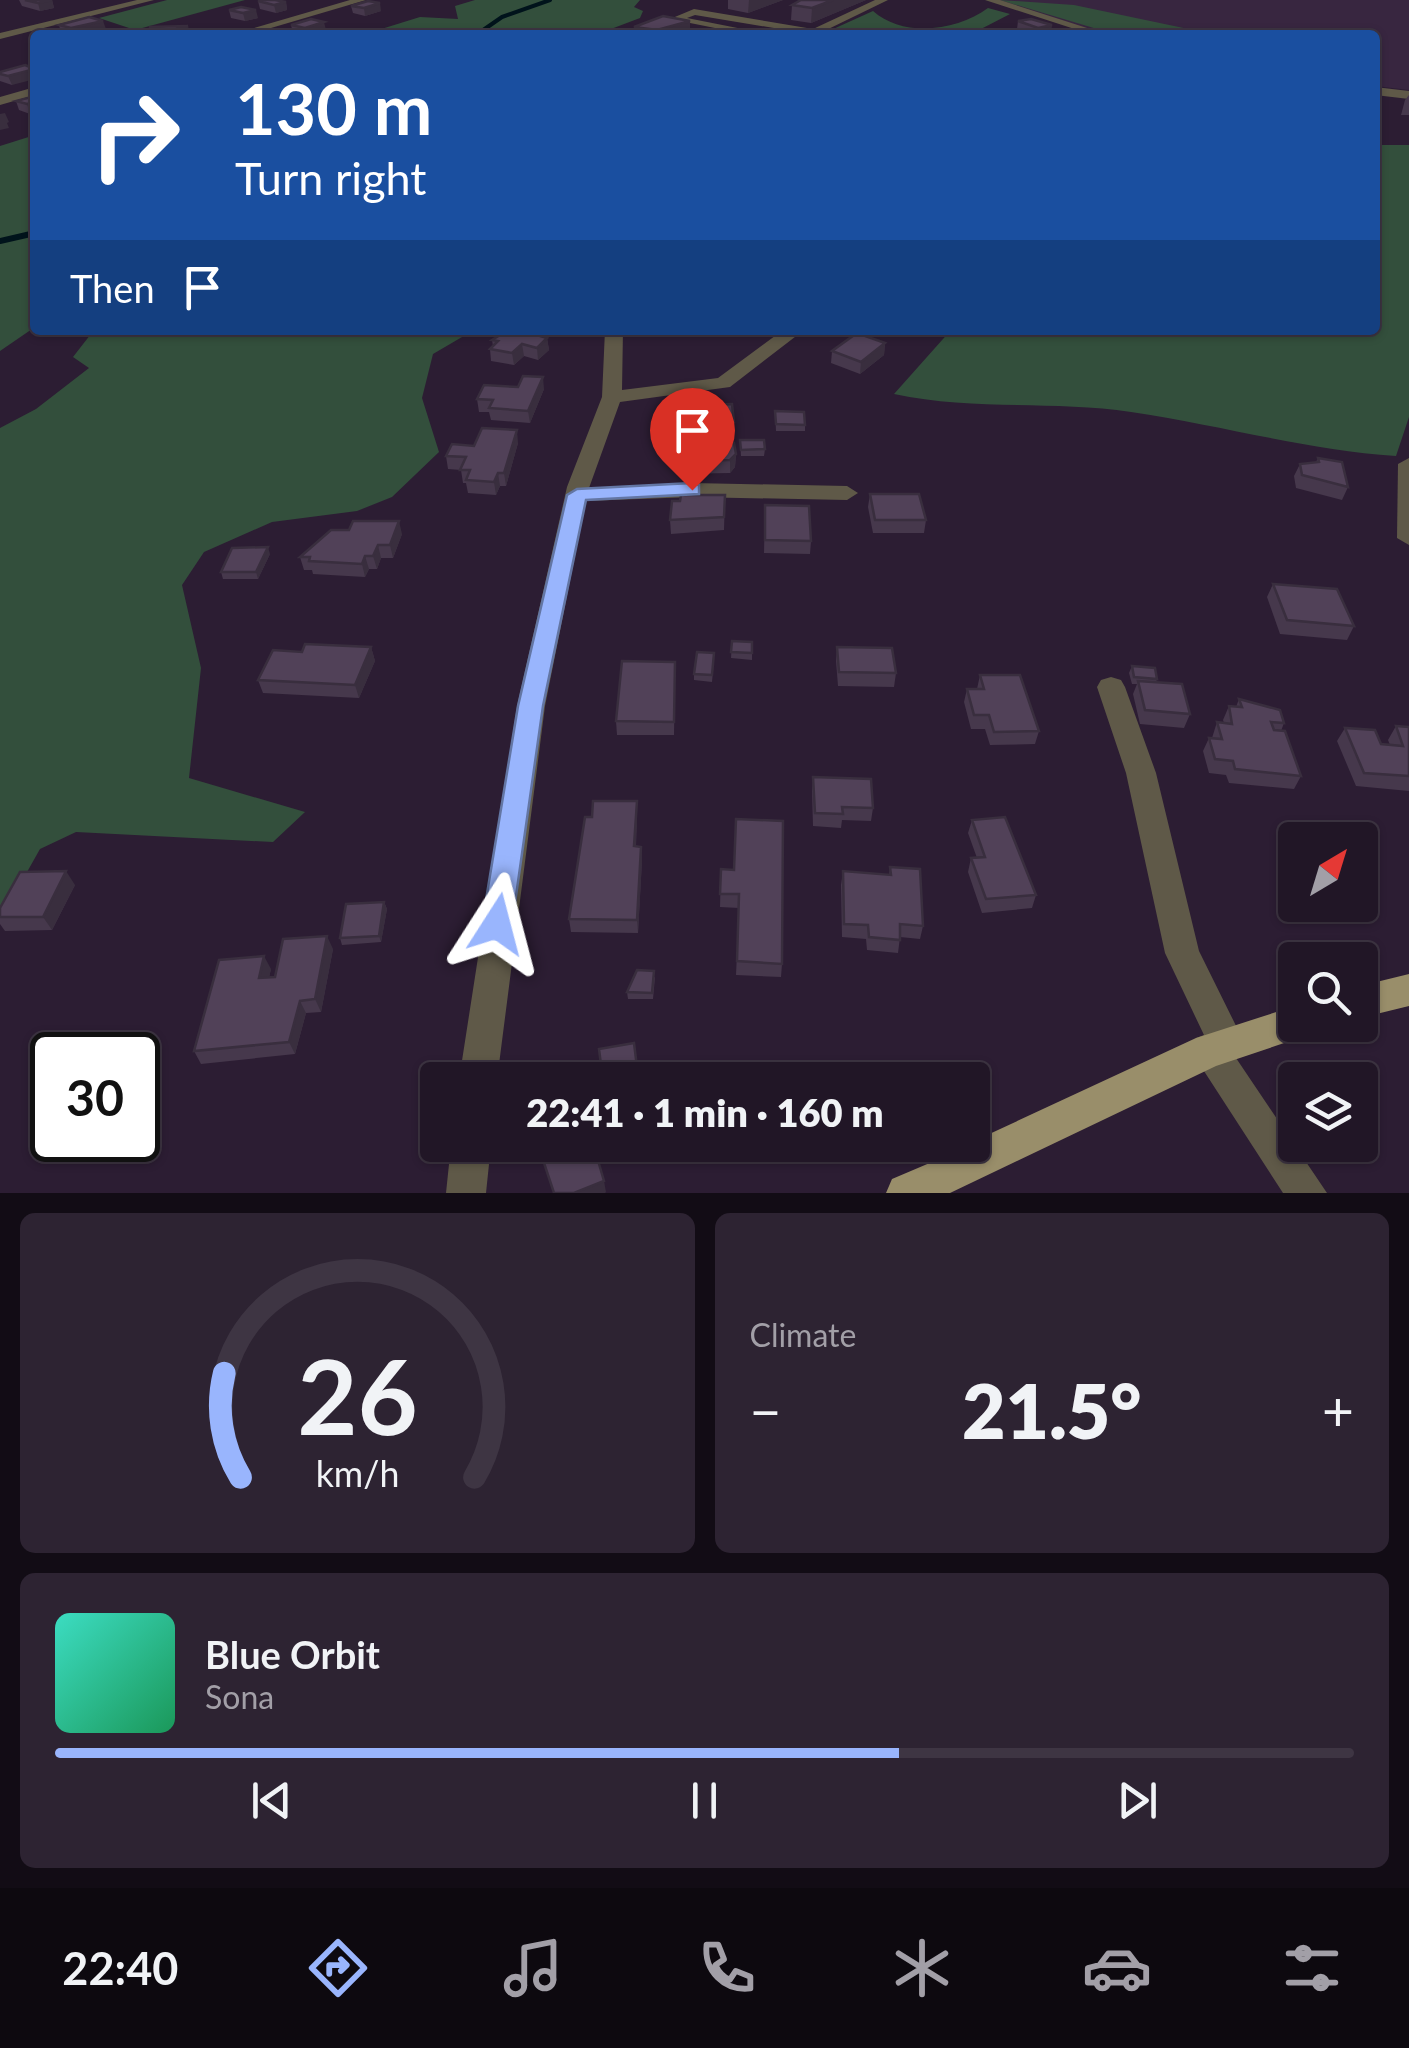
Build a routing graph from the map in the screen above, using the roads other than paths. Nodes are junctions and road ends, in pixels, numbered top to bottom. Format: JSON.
{"nodes":[{"id":1,"x":149,"y":0,"type":"edge"},
{"id":2,"x":361,"y":0,"type":"edge"},
{"id":3,"x":883,"y":0,"type":"edge"},
{"id":4,"x":990,"y":0,"type":"edge"},
{"id":5,"x":253,"y":30,"type":"edge"},
{"id":6,"x":739,"y":30,"type":"edge"},
{"id":7,"x":795,"y":30,"type":"edge"},
{"id":8,"x":818,"y":30,"type":"edge"},
{"id":9,"x":1088,"y":30,"type":"edge"},
{"id":10,"x":0,"y":36,"type":"edge"},
{"id":11,"x":30,"y":92,"type":"edge"},
{"id":12,"x":1402,"y":94,"type":"edge"},
{"id":13,"x":0,"y":101,"type":"edge"},
{"id":14,"x":1382,"y":106,"type":"dead end"},
{"id":15,"x":614,"y":335,"type":"edge"},
{"id":16,"x":788,"y":335,"type":"edge"},
{"id":17,"x":612,"y":397,"type":"junction"},
{"id":18,"x":1409,"y":464,"type":"edge"},
{"id":19,"x":846,"y":492,"type":"dead end"},
{"id":20,"x":577,"y":495,"type":"junction"},
{"id":21,"x":1409,"y":538,"type":"edge"},
{"id":22,"x":1111,"y":687,"type":"dead end"},
{"id":23,"x":1409,"y":990,"type":"edge"},
{"id":24,"x":1378,"y":998,"type":"edge"},
{"id":25,"x":1278,"y":1029,"type":"edge"},
{"id":26,"x":1218,"y":1048,"type":"junction"},
{"id":27,"x":481,"y":1062,"type":"edge"},
{"id":28,"x":469,"y":1162,"type":"edge"},
{"id":29,"x":466,"y":1193,"type":"edge"},
{"id":30,"x":906,"y":1193,"type":"edge"},
{"id":31,"x":1308,"y":1193,"type":"edge"}],
"edges":[{"from":1,"to":10,"type":"street"},
{"from":2,"to":5,"type":"street"},
{"from":3,"to":8,"type":"street"},
{"from":4,"to":9,"type":"street"},
{"from":6,"to":7,"type":"street"},
{"from":11,"to":13,"type":"street"},
{"from":12,"to":14,"type":"street"},
{"from":15,"to":17,"type":"street"},
{"from":16,"to":17,"type":"street"},
{"from":17,"to":20,"type":"street"},
{"from":18,"to":21,"type":"street"},
{"from":19,"to":20,"type":"street"},
{"from":20,"to":27,"type":"street"},
{"from":22,"to":26,"type":"street"},
{"from":23,"to":24,"type":"main road"},
{"from":25,"to":26,"type":"main road"},
{"from":26,"to":30,"type":"main road"},
{"from":26,"to":31,"type":"street"},
{"from":28,"to":29,"type":"street"}]}
